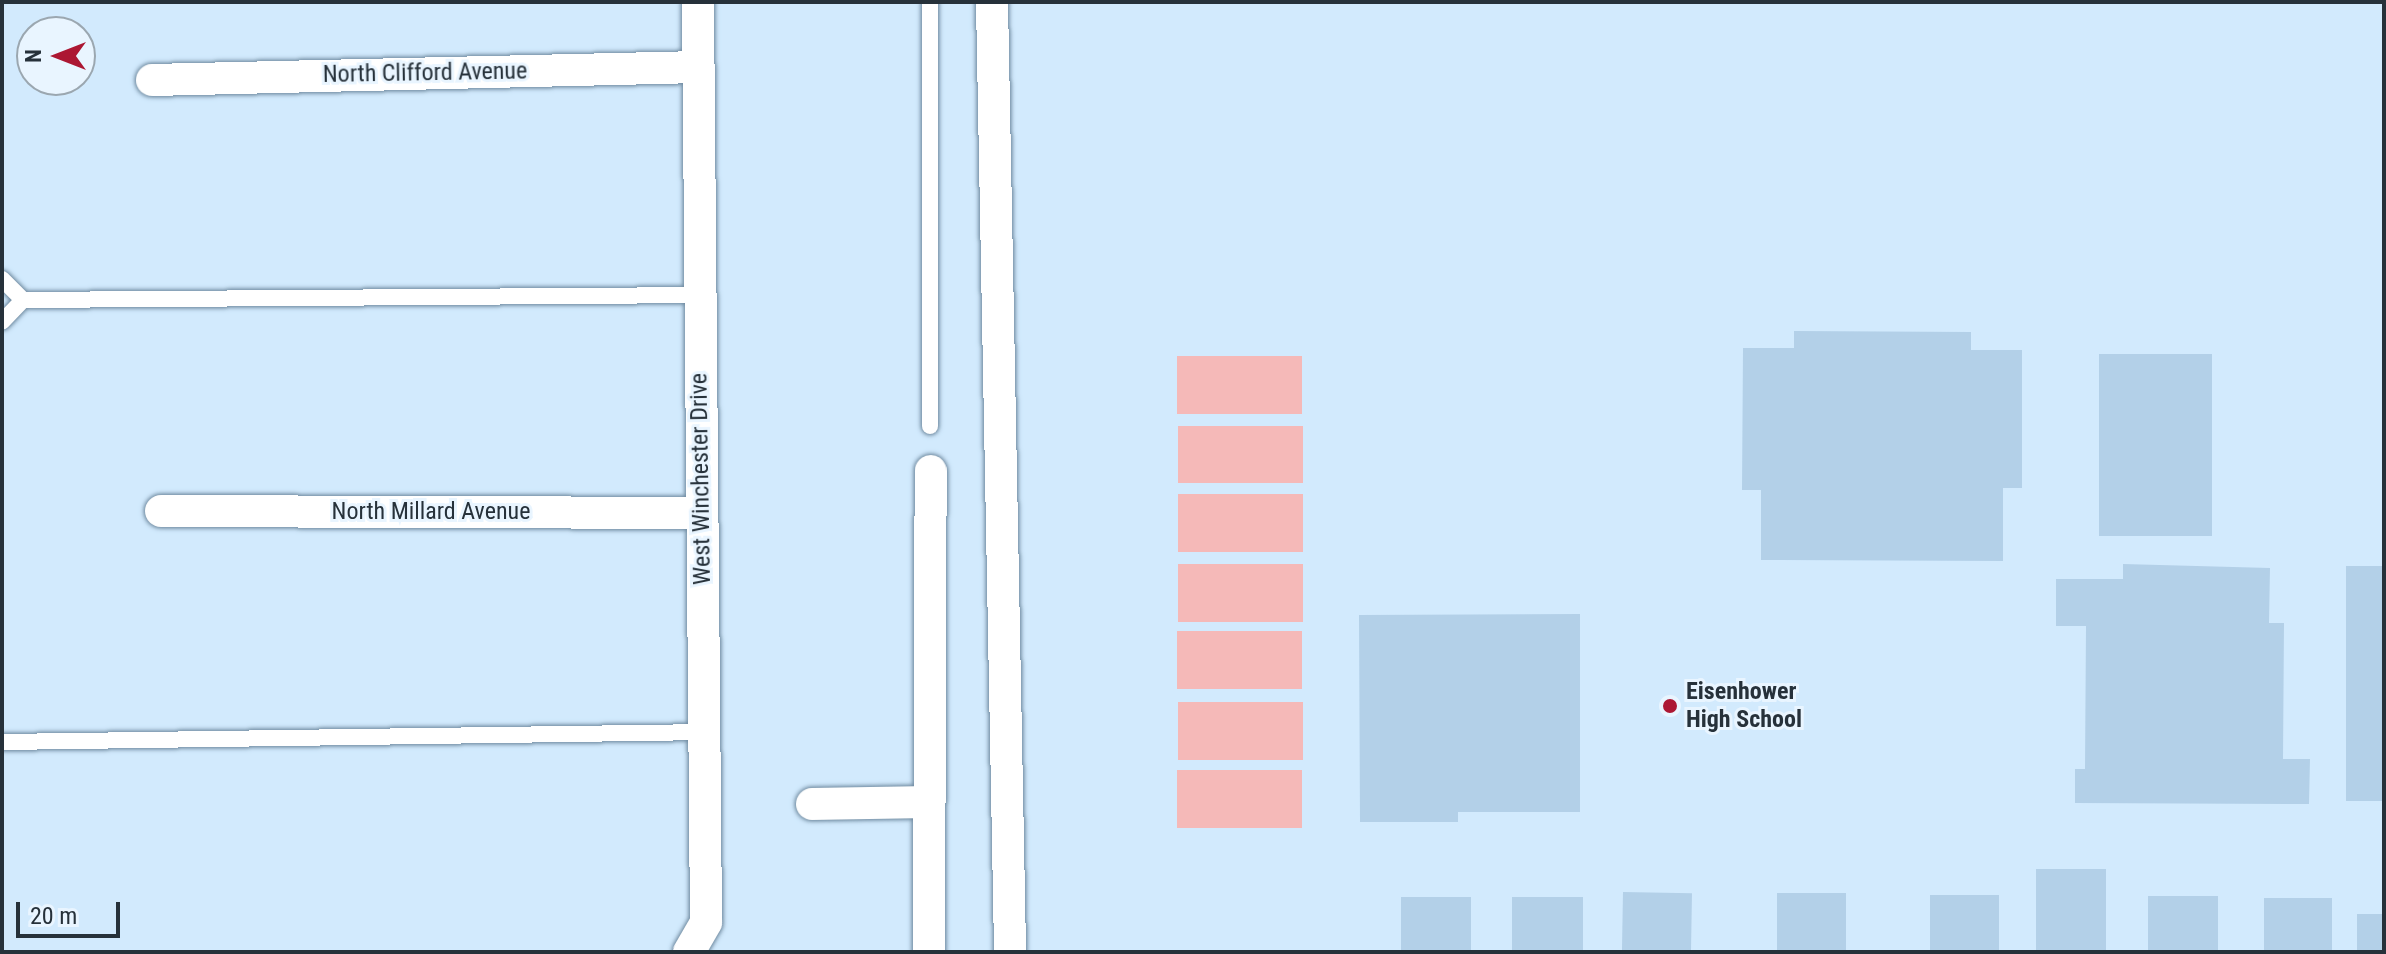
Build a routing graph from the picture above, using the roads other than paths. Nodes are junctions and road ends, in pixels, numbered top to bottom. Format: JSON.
{"nodes":[{"id":1,"x":698,"y":2,"type":"edge"},
{"id":2,"x":930,"y":2,"type":"edge"},
{"id":3,"x":992,"y":2,"type":"edge"},
{"id":4,"x":698,"y":67,"type":"junction"},
{"id":5,"x":152,"y":80,"type":"dead end"},
{"id":6,"x":2,"y":279,"type":"edge"},
{"id":7,"x":699,"y":295,"type":"junction"},
{"id":8,"x":23,"y":300,"type":"junction"},
{"id":9,"x":2,"y":322,"type":"edge"},
{"id":10,"x":930,"y":426,"type":"dead end"},
{"id":11,"x":931,"y":471,"type":"dead end"},
{"id":12,"x":161,"y":511,"type":"dead end"},
{"id":13,"x":700,"y":513,"type":"junction"},
{"id":14,"x":705,"y":732,"type":"junction"},
{"id":15,"x":2,"y":742,"type":"edge"},
{"id":16,"x":928,"y":802,"type":"junction"},
{"id":17,"x":812,"y":804,"type":"dead end"},
{"id":18,"x":689,"y":952,"type":"edge"},
{"id":19,"x":929,"y":952,"type":"edge"},
{"id":20,"x":1010,"y":952,"type":"edge"}],
"edges":[{"from":1,"to":4,"type":"street","name":"West Winchester Drive"},
{"from":2,"to":10,"type":"lane"},
{"from":3,"to":20,"type":"street"},
{"from":4,"to":5,"type":"street","name":"North Clifford Avenue"},
{"from":4,"to":7,"type":"street","name":"West Winchester Drive"},
{"from":6,"to":8,"type":"lane"},
{"from":7,"to":8,"type":"lane"},
{"from":7,"to":13,"type":"street","name":"West Winchester Drive"},
{"from":8,"to":9,"type":"lane"},
{"from":11,"to":16,"type":"street"},
{"from":12,"to":13,"type":"street","name":"North Millard Avenue"},
{"from":13,"to":14,"type":"street","name":"West Winchester Drive"},
{"from":14,"to":15,"type":"lane"},
{"from":14,"to":18,"type":"street","name":"West Winchester Drive"},
{"from":16,"to":17,"type":"street"},
{"from":16,"to":19,"type":"street"}]}
